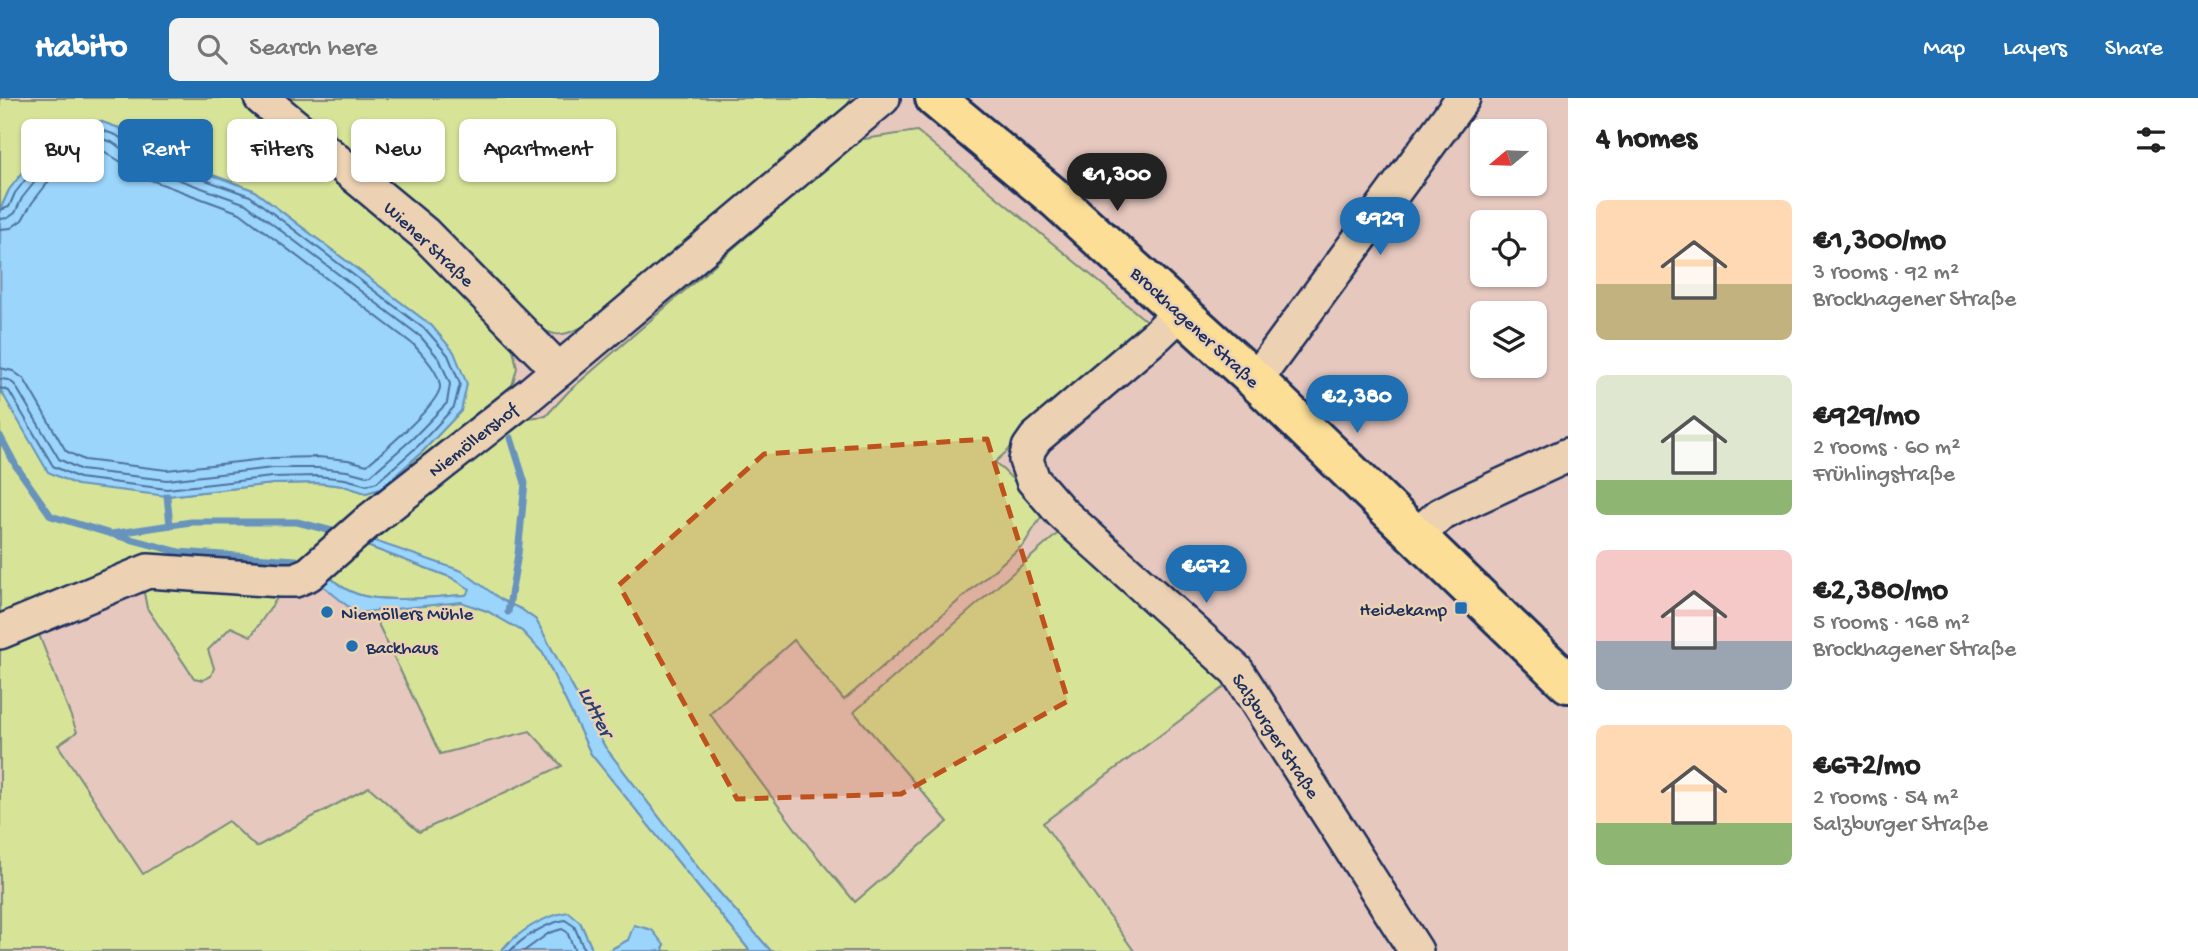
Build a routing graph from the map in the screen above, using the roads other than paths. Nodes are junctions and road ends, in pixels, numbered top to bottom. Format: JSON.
{"nodes":[{"id":1,"x":261,"y":98,"type":"edge"},
{"id":2,"x":883,"y":98,"type":"edge"},
{"id":3,"x":935,"y":98,"type":"edge"},
{"id":4,"x":1463,"y":98,"type":"edge"},
{"id":5,"x":1181,"y":312,"type":"junction"},
{"id":6,"x":559,"y":370,"type":"junction"},
{"id":7,"x":1254,"y":379,"type":"junction"},
{"id":8,"x":1568,"y":455,"type":"edge"},
{"id":9,"x":1417,"y":535,"type":"junction"},
{"id":10,"x":0,"y":632,"type":"edge"},
{"id":11,"x":1568,"y":683,"type":"edge"},
{"id":12,"x":1416,"y":951,"type":"edge"}],
"edges":[{"from":1,"to":6,"type":"street","name":"Wiener Straße"},
{"from":2,"to":6,"type":"street","name":"Niemöllershof"},
{"from":3,"to":5,"type":"main road","name":"Brockhagener Straße"},
{"from":4,"to":7,"type":"street"},
{"from":5,"to":7,"type":"main road","name":"Brockhagener Straße"},
{"from":5,"to":12,"type":"street","name":"Salzburger Straße"},
{"from":6,"to":10,"type":"street","name":"Niemöllershof"},
{"from":7,"to":9,"type":"main road","name":"Brockhagener Straße"},
{"from":8,"to":9,"type":"street"},
{"from":9,"to":11,"type":"main road","name":"Brockhagener Straße"}]}
